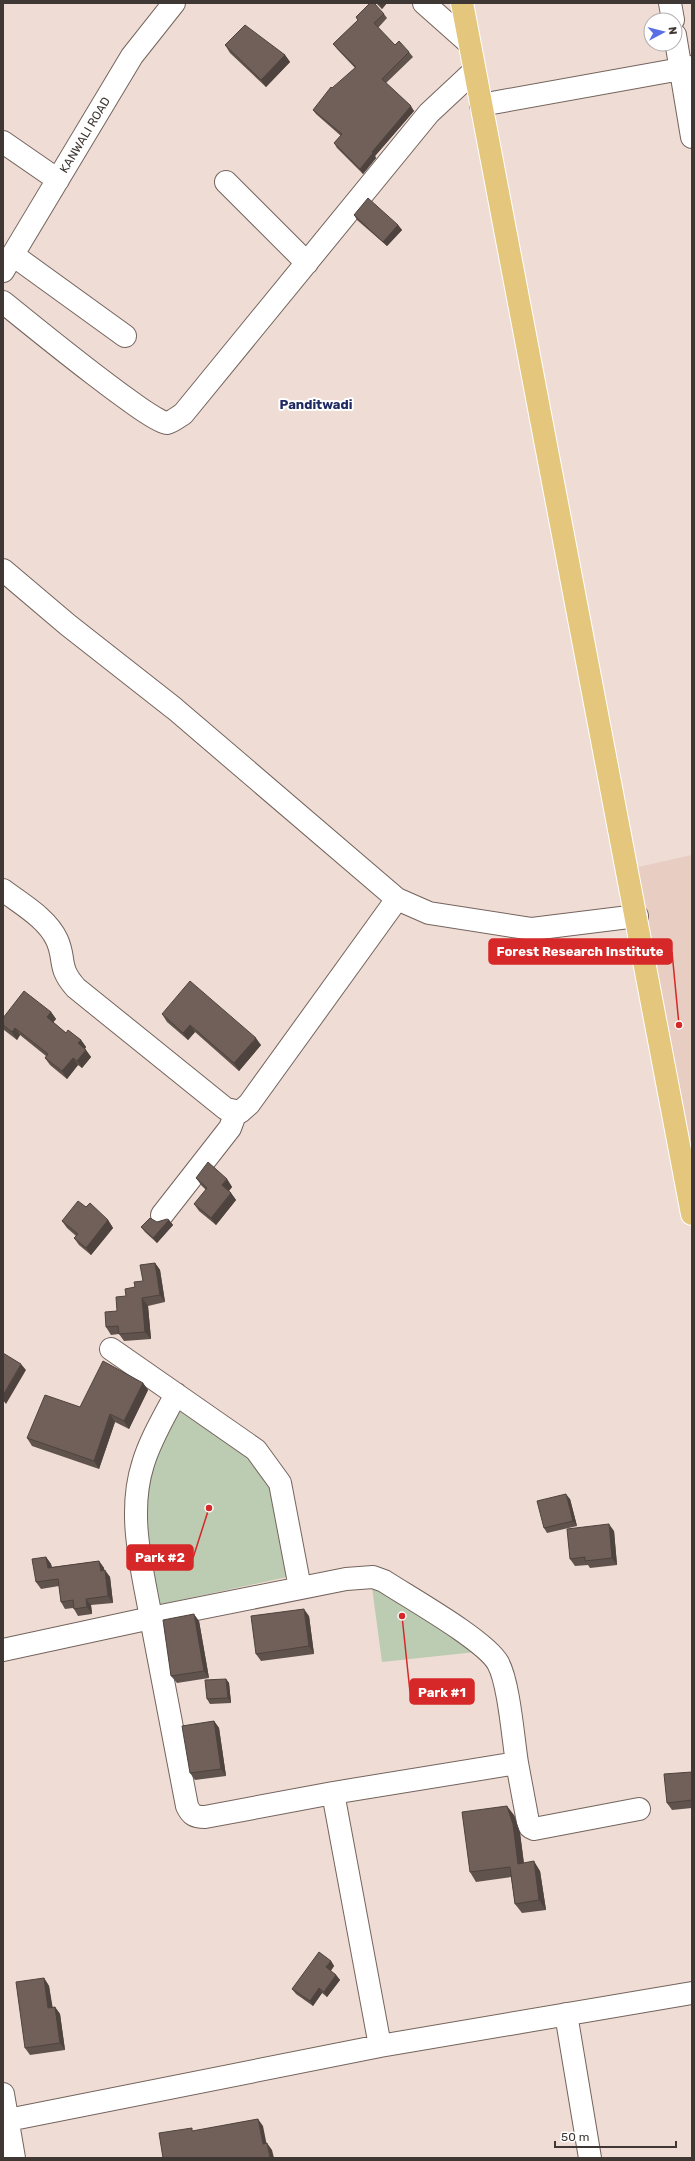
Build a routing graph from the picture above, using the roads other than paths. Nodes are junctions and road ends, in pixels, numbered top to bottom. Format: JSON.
{"nodes":[{"id":1,"x":174,"y":3,"type":"edge"},
{"id":2,"x":424,"y":3,"type":"edge"},
{"id":3,"x":462,"y":3,"type":"edge"},
{"id":4,"x":469,"y":43,"type":"junction"},
{"id":5,"x":681,"y":52,"type":"edge"},
{"id":6,"x":686,"y":68,"type":"edge"},
{"id":7,"x":474,"y":70,"type":"junction"},
{"id":8,"x":482,"y":105,"type":"junction"},
{"id":9,"x":692,"y":137,"type":"edge"},
{"id":10,"x":3,"y":142,"type":"edge"},
{"id":11,"x":58,"y":180,"type":"junction"},
{"id":12,"x":226,"y":182,"type":"dead end"},
{"id":13,"x":8,"y":263,"type":"edge"},
{"id":14,"x":306,"y":263,"type":"junction"},
{"id":15,"x":3,"y":302,"type":"edge"},
{"id":16,"x":125,"y":336,"type":"dead end"},
{"id":17,"x":3,"y":570,"type":"edge"},
{"id":18,"x":3,"y":890,"type":"edge"},
{"id":19,"x":397,"y":899,"type":"junction"},
{"id":20,"x":637,"y":916,"type":"junction"},
{"id":21,"x":236,"y":1112,"type":"junction"},
{"id":22,"x":692,"y":1214,"type":"edge"},
{"id":23,"x":162,"y":1215,"type":"dead end"},
{"id":24,"x":111,"y":1349,"type":"dead end"},
{"id":25,"x":176,"y":1394,"type":"junction"},
{"id":26,"x":300,"y":1588,"type":"junction"},
{"id":27,"x":151,"y":1618,"type":"junction"},
{"id":28,"x":3,"y":1650,"type":"edge"},
{"id":29,"x":517,"y":1763,"type":"junction"},
{"id":30,"x":333,"y":1793,"type":"junction"},
{"id":31,"x":639,"y":1809,"type":"dead end"},
{"id":32,"x":692,"y":1992,"type":"edge"},
{"id":33,"x":566,"y":2014,"type":"junction"},
{"id":34,"x":380,"y":2046,"type":"junction"},
{"id":35,"x":3,"y":2094,"type":"edge"},
{"id":36,"x":5,"y":2121,"type":"edge"},
{"id":37,"x":14,"y":2158,"type":"edge"},
{"id":38,"x":590,"y":2158,"type":"edge"}],
"edges":[{"from":1,"to":11,"type":"street","name":"KANWALI ROAD"},
{"from":2,"to":4,"type":"street"},
{"from":3,"to":4,"type":"main road"},
{"from":4,"to":7,"type":"main road"},
{"from":5,"to":6,"type":"street"},
{"from":6,"to":8,"type":"street"},
{"from":6,"to":9,"type":"street"},
{"from":7,"to":8,"type":"main road"},
{"from":7,"to":14,"type":"street"},
{"from":8,"to":20,"type":"main road"},
{"from":10,"to":11,"type":"street"},
{"from":11,"to":13,"type":"street","name":"KANWALI ROAD"},
{"from":12,"to":14,"type":"street"},
{"from":13,"to":16,"type":"street"},
{"from":14,"to":15,"type":"street"},
{"from":17,"to":19,"type":"street"},
{"from":18,"to":21,"type":"street"},
{"from":19,"to":20,"type":"street"},
{"from":19,"to":21,"type":"street"},
{"from":20,"to":22,"type":"main road"},
{"from":21,"to":23,"type":"street"},
{"from":24,"to":25,"type":"street"},
{"from":25,"to":26,"type":"street"},
{"from":25,"to":27,"type":"street"},
{"from":26,"to":27,"type":"street"},
{"from":26,"to":29,"type":"street"},
{"from":27,"to":28,"type":"street"},
{"from":27,"to":30,"type":"street"},
{"from":29,"to":30,"type":"street"},
{"from":29,"to":31,"type":"street"},
{"from":30,"to":34,"type":"street"},
{"from":32,"to":33,"type":"street"},
{"from":33,"to":34,"type":"street"},
{"from":33,"to":38,"type":"street"},
{"from":34,"to":36,"type":"street"},
{"from":35,"to":36,"type":"street"},
{"from":36,"to":37,"type":"street"}]}
